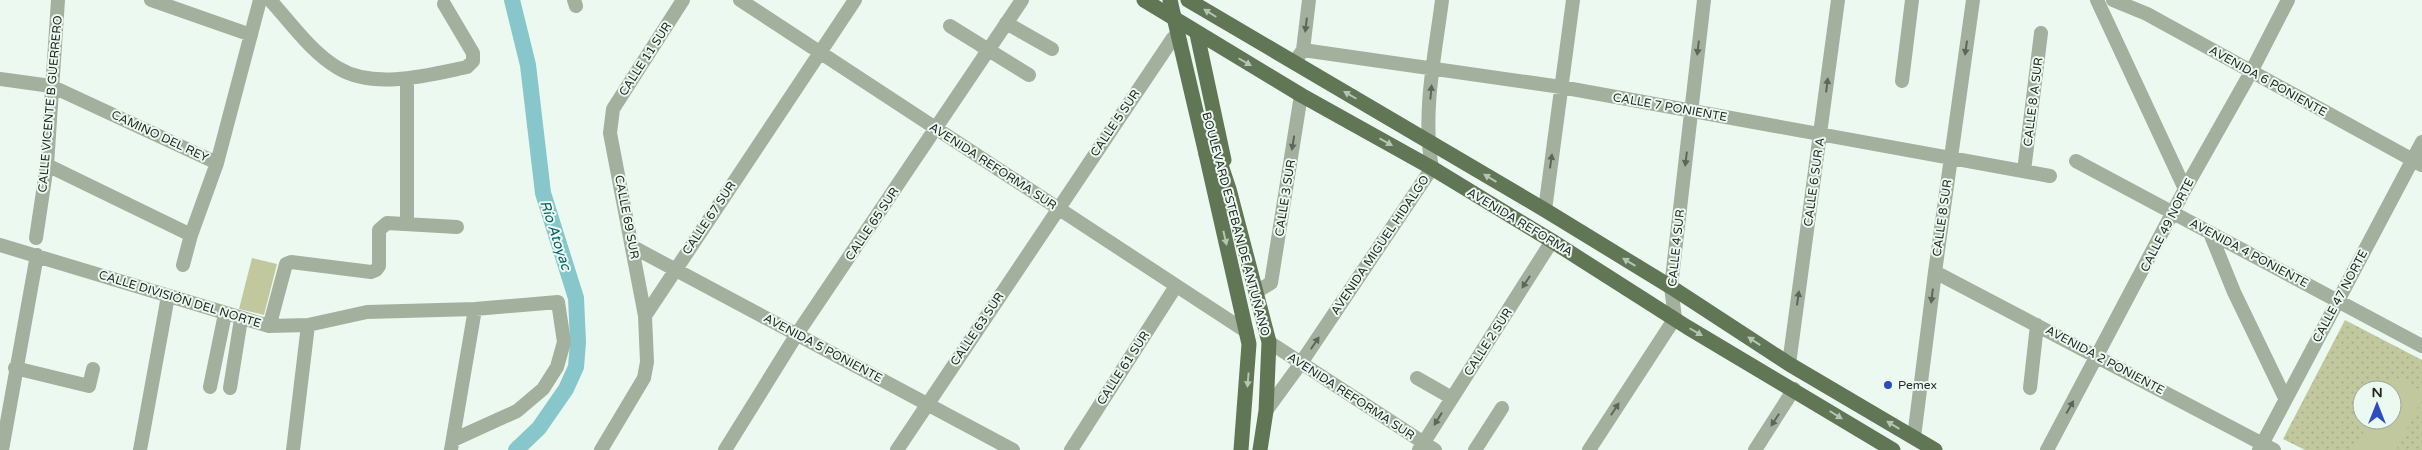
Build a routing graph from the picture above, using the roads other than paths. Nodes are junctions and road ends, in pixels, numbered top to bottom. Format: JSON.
{"nodes":[{"id":1,"x":58,"y":0,"type":"edge"},
{"id":2,"x":151,"y":0,"type":"edge"},
{"id":3,"x":260,"y":0,"type":"edge"},
{"id":4,"x":270,"y":0,"type":"edge"},
{"id":5,"x":683,"y":0,"type":"edge"},
{"id":6,"x":740,"y":0,"type":"edge"},
{"id":7,"x":855,"y":0,"type":"edge"},
{"id":8,"x":1022,"y":0,"type":"edge"},
{"id":9,"x":1144,"y":0,"type":"edge"},
{"id":10,"x":1187,"y":0,"type":"edge"},
{"id":11,"x":1309,"y":0,"type":"edge"},
{"id":12,"x":1442,"y":0,"type":"edge"},
{"id":13,"x":1573,"y":0,"type":"edge"},
{"id":14,"x":1704,"y":0,"type":"edge"},
{"id":15,"x":1838,"y":0,"type":"edge"},
{"id":16,"x":1912,"y":0,"type":"edge"},
{"id":17,"x":1973,"y":0,"type":"edge"},
{"id":18,"x":2097,"y":0,"type":"edge"},
{"id":19,"x":2113,"y":0,"type":"edge"},
{"id":20,"x":2288,"y":0,"type":"edge"},
{"id":21,"x":444,"y":4,"type":"dead end"},
{"id":22,"x":1165,"y":6,"type":"edge"},
{"id":23,"x":1006,"y":23,"type":"junction"},
{"id":24,"x":950,"y":26,"type":"dead end"},
{"id":25,"x":2041,"y":33,"type":"dead end"},
{"id":26,"x":1197,"y":34,"type":"junction"},
{"id":27,"x":251,"y":36,"type":"junction"},
{"id":28,"x":1173,"y":38,"type":"junction"},
{"id":29,"x":1052,"y":49,"type":"dead end"},
{"id":30,"x":988,"y":50,"type":"junction"},
{"id":31,"x":821,"y":52,"type":"junction"},
{"id":32,"x":1298,"y":56,"type":"junction"},
{"id":33,"x":1433,"y":69,"type":"junction"},
{"id":34,"x":2251,"y":72,"type":"junction"},
{"id":35,"x":1029,"y":75,"type":"dead end"},
{"id":36,"x":0,"y":79,"type":"edge"},
{"id":37,"x":407,"y":80,"type":"junction"},
{"id":38,"x":1902,"y":81,"type":"dead end"},
{"id":39,"x":51,"y":86,"type":"junction"},
{"id":40,"x":1561,"y":87,"type":"junction"},
{"id":41,"x":1301,"y":94,"type":"junction"},
{"id":42,"x":1691,"y":110,"type":"junction"},
{"id":43,"x":610,"y":119,"type":"joint"},
{"id":44,"x":936,"y":128,"type":"junction"},
{"id":45,"x":1820,"y":134,"type":"junction"},
{"id":46,"x":1427,"y":140,"type":"junction"},
{"id":47,"x":2422,"y":142,"type":"edge"},
{"id":48,"x":1211,"y":152,"type":"junction"},
{"id":49,"x":1951,"y":158,"type":"junction"},
{"id":50,"x":2076,"y":161,"type":"dead end"},
{"id":51,"x":2417,"y":162,"type":"edge"},
{"id":52,"x":217,"y":163,"type":"junction"},
{"id":53,"x":47,"y":165,"type":"junction"},
{"id":54,"x":1432,"y":168,"type":"junction"},
{"id":55,"x":2024,"y":171,"type":"junction"},
{"id":56,"x":2050,"y":176,"type":"dead end"},
{"id":57,"x":2185,"y":189,"type":"junction"},
{"id":58,"x":1221,"y":190,"type":"junction"},
{"id":59,"x":1058,"y":209,"type":"junction"},
{"id":60,"x":1544,"y":210,"type":"junction"},
{"id":61,"x":2174,"y":213,"type":"junction"},
{"id":62,"x":407,"y":223,"type":"junction"},
{"id":63,"x":457,"y":227,"type":"dead end"},
{"id":64,"x":2210,"y":233,"type":"junction"},
{"id":65,"x":191,"y":235,"type":"junction"},
{"id":66,"x":36,"y":238,"type":"dead end"},
{"id":67,"x":1552,"y":241,"type":"junction"},
{"id":68,"x":0,"y":245,"type":"edge"},
{"id":69,"x":633,"y":247,"type":"junction"},
{"id":70,"x":37,"y":255,"type":"junction"},
{"id":71,"x":183,"y":265,"type":"dead end"},
{"id":72,"x":675,"y":268,"type":"junction"},
{"id":73,"x":1935,"y":272,"type":"junction"},
{"id":74,"x":1176,"y":286,"type":"junction"},
{"id":75,"x":1671,"y":287,"type":"junction"},
{"id":76,"x":1256,"y":292,"type":"junction"},
{"id":77,"x":168,"y":296,"type":"junction"},
{"id":78,"x":2338,"y":300,"type":"junction"},
{"id":79,"x":474,"y":309,"type":"junction"},
{"id":80,"x":224,"y":314,"type":"junction"},
{"id":81,"x":645,"y":316,"type":"junction"},
{"id":82,"x":1675,"y":318,"type":"junction"},
{"id":83,"x":241,"y":319,"type":"junction"},
{"id":84,"x":271,"y":320,"type":"dead end"},
{"id":85,"x":308,"y":325,"type":"junction"},
{"id":86,"x":2037,"y":325,"type":"junction"},
{"id":87,"x":1247,"y":332,"type":"junction"},
{"id":88,"x":798,"y":334,"type":"junction"},
{"id":89,"x":1268,"y":342,"type":"junction"},
{"id":90,"x":2422,"y":346,"type":"edge"},
{"id":91,"x":2098,"y":356,"type":"junction"},
{"id":92,"x":1301,"y":363,"type":"junction"},
{"id":93,"x":1789,"y":364,"type":"junction"},
{"id":94,"x":16,"y":368,"type":"junction"},
{"id":95,"x":93,"y":369,"type":"dead end"},
{"id":96,"x":1417,"y":378,"type":"dead end"},
{"id":97,"x":210,"y":387,"type":"dead end"},
{"id":98,"x":230,"y":388,"type":"dead end"},
{"id":99,"x":2030,"y":388,"type":"dead end"},
{"id":100,"x":1794,"y":389,"type":"junction"},
{"id":101,"x":1452,"y":398,"type":"junction"},
{"id":102,"x":2285,"y":398,"type":"junction"},
{"id":103,"x":927,"y":404,"type":"junction"},
{"id":104,"x":1502,"y":408,"type":"dead end"},
{"id":105,"x":1266,"y":411,"type":"junction"},
{"id":106,"x":1914,"y":437,"type":"junction"},
{"id":107,"x":452,"y":445,"type":"edge"},
{"id":108,"x":607,"y":448,"type":"edge"},
{"id":109,"x":1426,"y":448,"type":"edge"},
{"id":110,"x":2265,"y":448,"type":"edge"},
{"id":111,"x":2,"y":450,"type":"edge"},
{"id":112,"x":140,"y":450,"type":"edge"},
{"id":113,"x":293,"y":450,"type":"edge"},
{"id":114,"x":724,"y":450,"type":"edge"},
{"id":115,"x":897,"y":450,"type":"edge"},
{"id":116,"x":1013,"y":450,"type":"edge"},
{"id":117,"x":1071,"y":450,"type":"edge"},
{"id":118,"x":1241,"y":450,"type":"edge"},
{"id":119,"x":1260,"y":450,"type":"edge"},
{"id":120,"x":1474,"y":450,"type":"edge"},
{"id":121,"x":1589,"y":450,"type":"edge"},
{"id":122,"x":1755,"y":450,"type":"edge"},
{"id":123,"x":1893,"y":450,"type":"edge"},
{"id":124,"x":1935,"y":450,"type":"edge"},
{"id":125,"x":2047,"y":450,"type":"edge"}],
"edges":[{"from":1,"to":39,"type":"street","name":"CALLE VICENTE B GUERRERO"},
{"from":2,"to":27,"type":"street"},
{"from":3,"to":27,"type":"street"},
{"from":4,"to":37,"type":"street"},
{"from":5,"to":43,"type":"street","name":"CALLE 11 SUR"},
{"from":6,"to":31,"type":"street","name":"AVENIDA REFORMA SUR"},
{"from":7,"to":31,"type":"street","name":"CALLE 67 SUR"},
{"from":8,"to":23,"type":"street","name":"CALLE 65 SUR"},
{"from":9,"to":22,"type":"main road","name":"AVENIDA REFORMA"},
{"from":32,"to":10,"type":"main road","name":"AVENIDA REFORMA","one_way":true},
{"from":10,"to":48,"type":"main road","name":"BOULEVARD ESTEBAN DE ANTUÑANO"},
{"from":11,"to":32,"type":"street","one_way":true},
{"from":12,"to":33,"type":"street","name":"AVENIDA MIGUEL HIDALGO"},
{"from":13,"to":40,"type":"street"},
{"from":14,"to":42,"type":"street","name":"CALLE 4 SUR","one_way":true},
{"from":45,"to":15,"type":"street","name":"CALLE 6 SUR A","one_way":true},
{"from":16,"to":38,"type":"street"},
{"from":17,"to":49,"type":"street","name":"CALLE 8 SUR","one_way":true},
{"from":18,"to":57,"type":"street"},
{"from":19,"to":34,"type":"street","name":"AVENIDA 6 PONIENTE"},
{"from":20,"to":34,"type":"street","name":"CALLE 49 NORTE"},
{"from":21,"to":37,"type":"street"},
{"from":22,"to":26,"type":"main road","name":"AVENIDA REFORMA"},
{"from":22,"to":28,"type":"main road"},
{"from":22,"to":48,"type":"main road","name":"BOULEVARD ESTEBAN DE ANTUÑANO","bridge":true},
{"from":23,"to":29,"type":"street"},
{"from":23,"to":30,"type":"street","name":"CALLE 65 SUR"},
{"from":24,"to":30,"type":"street"},
{"from":25,"to":55,"type":"street","name":"CALLE 8 A SUR"},
{"from":26,"to":41,"type":"main road","name":"AVENIDA REFORMA","one_way":true},
{"from":26,"to":58,"type":"main road"},
{"from":27,"to":52,"type":"street"},
{"from":28,"to":58,"type":"main road"},
{"from":28,"to":59,"type":"street","name":"CALLE 5 SUR"},
{"from":30,"to":35,"type":"street"},
{"from":30,"to":44,"type":"street","name":"CALLE 65 SUR"},
{"from":31,"to":44,"type":"street","name":"AVENIDA REFORMA SUR"},
{"from":31,"to":72,"type":"street","name":"CALLE 67 SUR"},
{"from":32,"to":33,"type":"street","name":"CALLE 7 PONIENTE"},
{"from":46,"to":32,"type":"main road","name":"AVENIDA REFORMA","one_way":true},
{"from":33,"to":40,"type":"street","name":"CALLE 7 PONIENTE"},
{"from":46,"to":33,"type":"street","name":"AVENIDA MIGUEL HIDALGO","one_way":true},
{"from":34,"to":51,"type":"street","name":"AVENIDA 6 PONIENTE"},
{"from":34,"to":57,"type":"street","name":"CALLE 49 NORTE"},
{"from":36,"to":39,"type":"street","name":"CAMINO DEL REY"},
{"from":37,"to":62,"type":"street"},
{"from":39,"to":52,"type":"street","name":"CAMINO DEL REY"},
{"from":39,"to":53,"type":"street","name":"CALLE VICENTE B GUERRERO"},
{"from":40,"to":42,"type":"street","name":"CALLE 7 PONIENTE"},
{"from":60,"to":40,"type":"street","one_way":true},
{"from":41,"to":54,"type":"main road","name":"AVENIDA REFORMA","one_way":true},
{"from":41,"to":76,"type":"street","name":"CALLE 3 SUR","one_way":true},
{"from":42,"to":45,"type":"street","name":"CALLE 7 PONIENTE"},
{"from":42,"to":75,"type":"street","name":"CALLE 4 SUR","one_way":true},
{"from":43,"to":69,"type":"street","name":"CALLE 69 SUR"},
{"from":44,"to":59,"type":"street","name":"AVENIDA REFORMA SUR"},
{"from":44,"to":88,"type":"street","name":"CALLE 65 SUR"},
{"from":45,"to":49,"type":"street","name":"CALLE 7 PONIENTE"},
{"from":93,"to":45,"type":"street","name":"CALLE 6 SUR A","one_way":true},
{"from":46,"to":54,"type":"street","name":"AVENIDA MIGUEL HIDALGO"},
{"from":60,"to":46,"type":"main road","name":"AVENIDA REFORMA","one_way":true},
{"from":47,"to":51,"type":"street","name":"CALLE 47 NORTE"},
{"from":48,"to":58,"type":"main road","name":"BOULEVARD ESTEBAN DE ANTUÑANO"},
{"from":49,"to":55,"type":"street","name":"CALLE 7 PONIENTE"},
{"from":49,"to":73,"type":"street","name":"CALLE 8 SUR"},
{"from":50,"to":61,"type":"street","name":"AVENIDA 4 PONIENTE"},
{"from":51,"to":78,"type":"street","name":"CALLE 47 NORTE"},
{"from":52,"to":65,"type":"street","name":"CAMINO DEL REY"},
{"from":53,"to":65,"type":"street"},
{"from":53,"to":66,"type":"street","name":"CALLE VICENTE B GUERRERO"},
{"from":54,"to":67,"type":"main road","name":"AVENIDA REFORMA"},
{"from":92,"to":54,"type":"street","name":"AVENIDA MIGUEL HIDALGO","one_way":true},
{"from":55,"to":56,"type":"street","name":"CALLE 7 PONIENTE"},
{"from":57,"to":61,"type":"street","name":"CALLE 49 NORTE"},
{"from":58,"to":76,"type":"main road","name":"BOULEVARD ESTEBAN DE ANTUÑANO"},
{"from":58,"to":87,"type":"main road","name":"BOULEVARD ESTEBAN DE ANTUÑANO","one_way":true},
{"from":59,"to":74,"type":"street","name":"AVENIDA REFORMA SUR"},
{"from":59,"to":103,"type":"street","name":"CALLE 63 SUR"},
{"from":75,"to":60,"type":"main road","name":"AVENIDA REFORMA","one_way":true},
{"from":61,"to":64,"type":"street","name":"AVENIDA 4 PONIENTE"},
{"from":61,"to":91,"type":"street","name":"CALLE 49 NORTE"},
{"from":62,"to":63,"type":"street"},
{"from":62,"to":84,"type":"street"},
{"from":64,"to":78,"type":"street","name":"AVENIDA 4 PONIENTE"},
{"from":64,"to":102,"type":"street"},
{"from":65,"to":71,"type":"street","name":"CAMINO DEL REY"},
{"from":67,"to":82,"type":"main road","name":"AVENIDA REFORMA"},
{"from":67,"to":101,"type":"street","name":"CALLE 2 SUR","one_way":true},
{"from":68,"to":70,"type":"street","name":"CALLE DIVISIÓN DEL NORTE"},
{"from":69,"to":72,"type":"street","name":"AVENIDA 5 PONIENTE"},
{"from":69,"to":81,"type":"street","name":"CALLE 69 SUR"},
{"from":70,"to":77,"type":"street","name":"CALLE DIVISIÓN DEL NORTE"},
{"from":70,"to":94,"type":"street"},
{"from":72,"to":81,"type":"street","name":"CALLE 67 SUR"},
{"from":72,"to":88,"type":"street","name":"AVENIDA 5 PONIENTE"},
{"from":73,"to":86,"type":"street","name":"AVENIDA 2 PONIENTE"},
{"from":73,"to":106,"type":"street","name":"CALLE 8 SUR","one_way":true},
{"from":74,"to":87,"type":"street","name":"AVENIDA REFORMA SUR"},
{"from":74,"to":117,"type":"street","name":"CALLE 61 SUR"},
{"from":75,"to":82,"type":"street","name":"CALLE 4 SUR"},
{"from":93,"to":75,"type":"main road","name":"AVENIDA REFORMA","one_way":true},
{"from":76,"to":89,"type":"main road","name":"BOULEVARD ESTEBAN DE ANTUÑANO"},
{"from":77,"to":80,"type":"street","name":"CALLE DIVISIÓN DEL NORTE"},
{"from":77,"to":112,"type":"street"},
{"from":78,"to":90,"type":"street","name":"AVENIDA 4 PONIENTE"},
{"from":78,"to":102,"type":"street","name":"CALLE 47 NORTE"},
{"from":79,"to":85,"type":"street","name":"CALLE DIVISIÓN DEL NORTE"},
{"from":79,"to":107,"type":"street"},
{"from":79,"to":107,"type":"street","name":"CALLE DIVISIÓN DEL NORTE"},
{"from":80,"to":83,"type":"street","name":"CALLE DIVISIÓN DEL NORTE"},
{"from":80,"to":97,"type":"street"},
{"from":81,"to":108,"type":"street"},
{"from":82,"to":100,"type":"main road","name":"AVENIDA REFORMA","one_way":true},
{"from":121,"to":82,"type":"street","one_way":true},
{"from":83,"to":85,"type":"street","name":"CALLE DIVISIÓN DEL NORTE"},
{"from":83,"to":98,"type":"street"},
{"from":85,"to":113,"type":"street"},
{"from":86,"to":91,"type":"street","name":"AVENIDA 2 PONIENTE"},
{"from":86,"to":99,"type":"street"},
{"from":87,"to":118,"type":"main road","name":"BOULEVARD ESTEBAN DE ANTUÑANO","one_way":true},
{"from":88,"to":103,"type":"street","name":"AVENIDA 5 PONIENTE"},
{"from":88,"to":114,"type":"street","name":"CALLE 65 SUR"},
{"from":89,"to":92,"type":"street","name":"AVENIDA REFORMA SUR"},
{"from":89,"to":105,"type":"main road","name":"BOULEVARD ESTEBAN DE ANTUÑANO"},
{"from":91,"to":110,"type":"street","name":"AVENIDA 2 PONIENTE"},
{"from":125,"to":91,"type":"street","name":"CALLE 49 NORTE","one_way":true},
{"from":92,"to":105,"type":"street","name":"AVENIDA MIGUEL HIDALGO"},
{"from":92,"to":109,"type":"street","name":"AVENIDA REFORMA SUR"},
{"from":106,"to":93,"type":"main road","name":"AVENIDA REFORMA","one_way":true},
{"from":94,"to":95,"type":"street"},
{"from":94,"to":111,"type":"street"},
{"from":96,"to":101,"type":"street"},
{"from":100,"to":122,"type":"street","one_way":true},
{"from":100,"to":123,"type":"main road","name":"AVENIDA REFORMA","one_way":true},
{"from":101,"to":109,"type":"street","name":"CALLE 2 SUR","one_way":true},
{"from":102,"to":110,"type":"street","name":"CALLE 47 NORTE"},
{"from":103,"to":115,"type":"street","name":"CALLE 63 SUR"},
{"from":103,"to":116,"type":"street","name":"AVENIDA 5 PONIENTE"},
{"from":104,"to":120,"type":"street"},
{"from":105,"to":119,"type":"main road","name":"BOULEVARD ESTEBAN DE ANTUÑANO"},
{"from":106,"to":124,"type":"main road","name":"AVENIDA REFORMA"}]}
